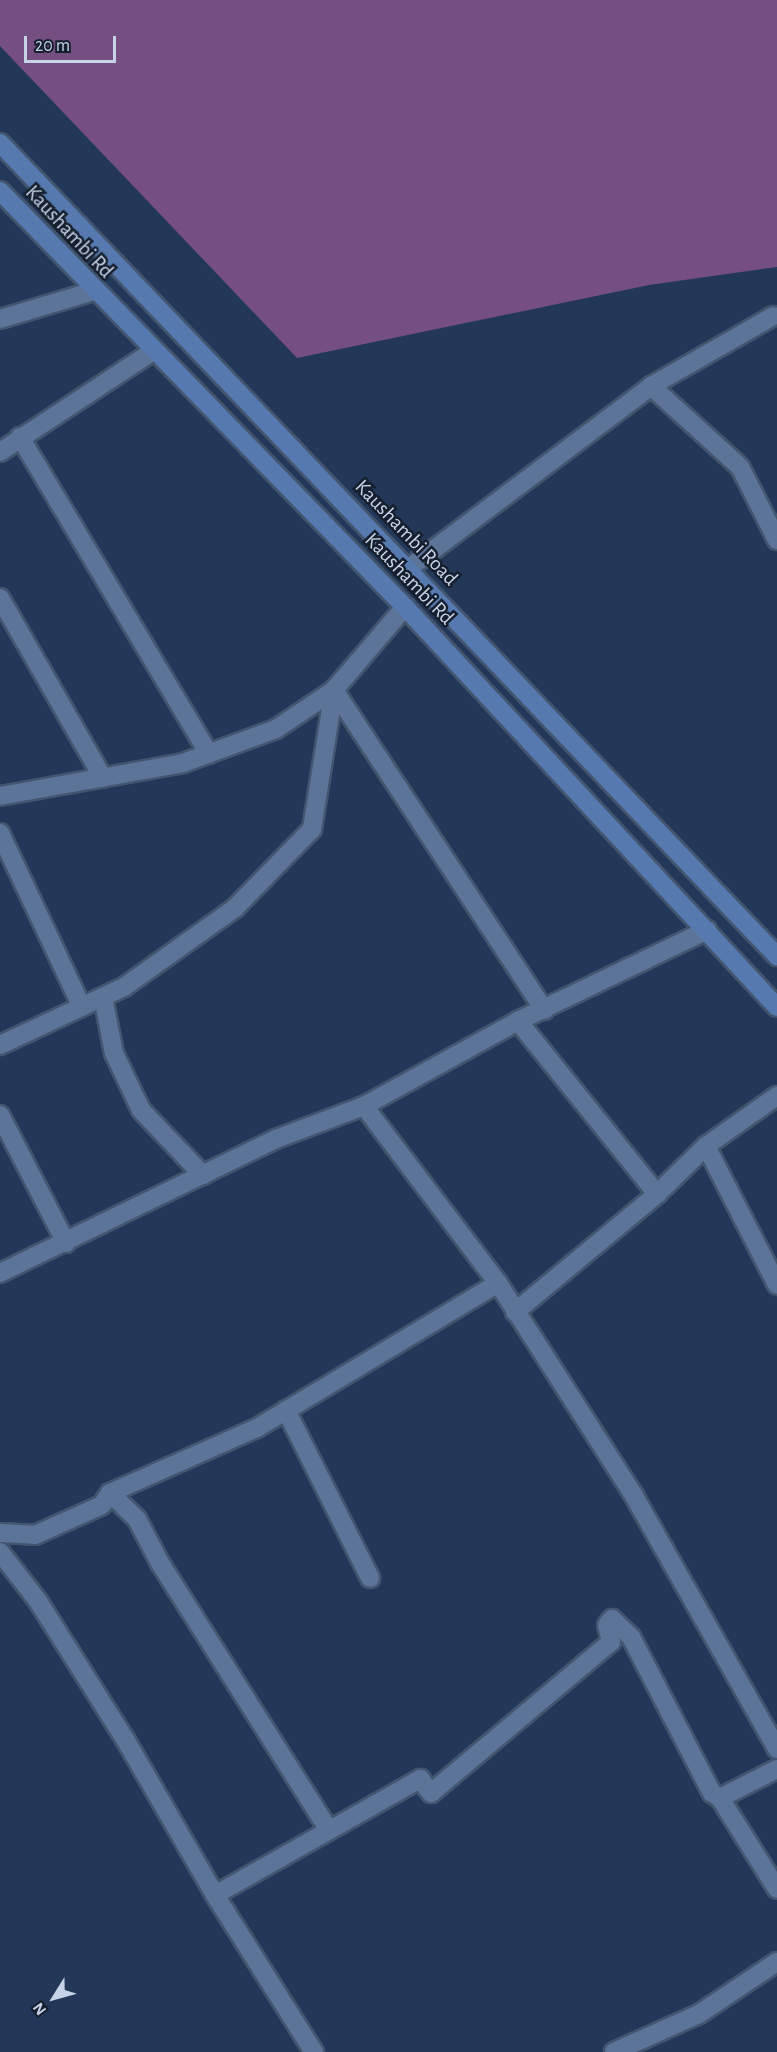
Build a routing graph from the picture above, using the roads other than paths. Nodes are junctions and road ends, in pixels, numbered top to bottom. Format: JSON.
{"nodes":[{"id":1,"x":0,"y":143,"type":"edge"},
{"id":2,"x":0,"y":191,"type":"edge"},
{"id":3,"x":94,"y":291,"type":"junction"},
{"id":4,"x":773,"y":316,"type":"dead end"},
{"id":5,"x":0,"y":319,"type":"edge"},
{"id":6,"x":153,"y":351,"type":"junction"},
{"id":7,"x":651,"y":386,"type":"junction"},
{"id":8,"x":20,"y":436,"type":"junction"},
{"id":9,"x":0,"y":452,"type":"edge"},
{"id":10,"x":777,"y":540,"type":"edge"},
{"id":11,"x":410,"y":568,"type":"junction"},
{"id":12,"x":0,"y":598,"type":"edge"},
{"id":13,"x":405,"y":607,"type":"junction"},
{"id":14,"x":334,"y":690,"type":"junction"},
{"id":15,"x":210,"y":754,"type":"junction"},
{"id":16,"x":103,"y":778,"type":"junction"},
{"id":17,"x":0,"y":796,"type":"edge"},
{"id":18,"x":0,"y":833,"type":"edge"},
{"id":19,"x":707,"y":930,"type":"junction"},
{"id":20,"x":777,"y":956,"type":"edge"},
{"id":21,"x":103,"y":997,"type":"junction"},
{"id":22,"x":82,"y":1007,"type":"junction"},
{"id":23,"x":777,"y":1007,"type":"edge"},
{"id":24,"x":544,"y":1010,"type":"junction"},
{"id":25,"x":518,"y":1021,"type":"junction"},
{"id":26,"x":0,"y":1045,"type":"edge"},
{"id":27,"x":777,"y":1096,"type":"edge"},
{"id":28,"x":364,"y":1106,"type":"junction"},
{"id":29,"x":0,"y":1115,"type":"edge"},
{"id":30,"x":706,"y":1146,"type":"junction"},
{"id":31,"x":203,"y":1175,"type":"junction"},
{"id":32,"x":657,"y":1194,"type":"junction"},
{"id":33,"x":66,"y":1243,"type":"junction"},
{"id":34,"x":0,"y":1273,"type":"edge"},
{"id":35,"x":498,"y":1283,"type":"junction"},
{"id":36,"x":777,"y":1285,"type":"edge"},
{"id":37,"x":515,"y":1312,"type":"junction"},
{"id":38,"x":286,"y":1410,"type":"junction"},
{"id":39,"x":110,"y":1493,"type":"junction"},
{"id":40,"x":0,"y":1533,"type":"edge"},
{"id":41,"x":0,"y":1552,"type":"edge"},
{"id":42,"x":370,"y":1578,"type":"dead end"},
{"id":43,"x":777,"y":1749,"type":"edge"},
{"id":44,"x":777,"y":1769,"type":"edge"},
{"id":45,"x":720,"y":1798,"type":"junction"},
{"id":46,"x":328,"y":1830,"type":"junction"},
{"id":47,"x":777,"y":1889,"type":"edge"},
{"id":48,"x":215,"y":1895,"type":"junction"},
{"id":49,"x":777,"y":1962,"type":"edge"},
{"id":50,"x":314,"y":2052,"type":"edge"},
{"id":51,"x":614,"y":2052,"type":"edge"}],
"edges":[{"from":1,"to":11,"type":"main road","name":"Kaushambi Road"},
{"from":2,"to":3,"type":"main road","name":"Kaushambi Rd"},
{"from":3,"to":5,"type":"street"},
{"from":3,"to":6,"type":"main road","name":"Kaushambi Rd"},
{"from":4,"to":7,"type":"street"},
{"from":6,"to":8,"type":"street"},
{"from":6,"to":13,"type":"main road","name":"Kaushambi Rd"},
{"from":7,"to":10,"type":"street"},
{"from":7,"to":11,"type":"street"},
{"from":8,"to":9,"type":"street"},
{"from":8,"to":15,"type":"street"},
{"from":11,"to":20,"type":"main road","name":"Kaushambi Road"},
{"from":12,"to":16,"type":"street"},
{"from":13,"to":14,"type":"street"},
{"from":13,"to":19,"type":"main road","name":"Kaushambi Rd"},
{"from":14,"to":15,"type":"street"},
{"from":14,"to":21,"type":"street"},
{"from":14,"to":24,"type":"street"},
{"from":15,"to":16,"type":"street"},
{"from":16,"to":17,"type":"street"},
{"from":18,"to":22,"type":"street"},
{"from":19,"to":23,"type":"main road","name":"Kaushambi Rd"},
{"from":19,"to":24,"type":"street"},
{"from":21,"to":22,"type":"street"},
{"from":21,"to":31,"type":"street"},
{"from":22,"to":26,"type":"street"},
{"from":24,"to":25,"type":"street"},
{"from":25,"to":28,"type":"street"},
{"from":25,"to":32,"type":"street"},
{"from":27,"to":30,"type":"street"},
{"from":28,"to":31,"type":"street"},
{"from":28,"to":35,"type":"street"},
{"from":29,"to":33,"type":"street"},
{"from":30,"to":32,"type":"street"},
{"from":30,"to":36,"type":"street"},
{"from":31,"to":33,"type":"street"},
{"from":32,"to":37,"type":"street"},
{"from":33,"to":34,"type":"street"},
{"from":35,"to":37,"type":"street"},
{"from":35,"to":38,"type":"street"},
{"from":37,"to":43,"type":"street"},
{"from":38,"to":39,"type":"street"},
{"from":38,"to":42,"type":"street"},
{"from":39,"to":40,"type":"street"},
{"from":39,"to":46,"type":"street"},
{"from":41,"to":48,"type":"street"},
{"from":44,"to":45,"type":"street"},
{"from":45,"to":46,"type":"street"},
{"from":45,"to":47,"type":"street"},
{"from":46,"to":48,"type":"street"},
{"from":48,"to":50,"type":"street"},
{"from":49,"to":51,"type":"street"}]}
